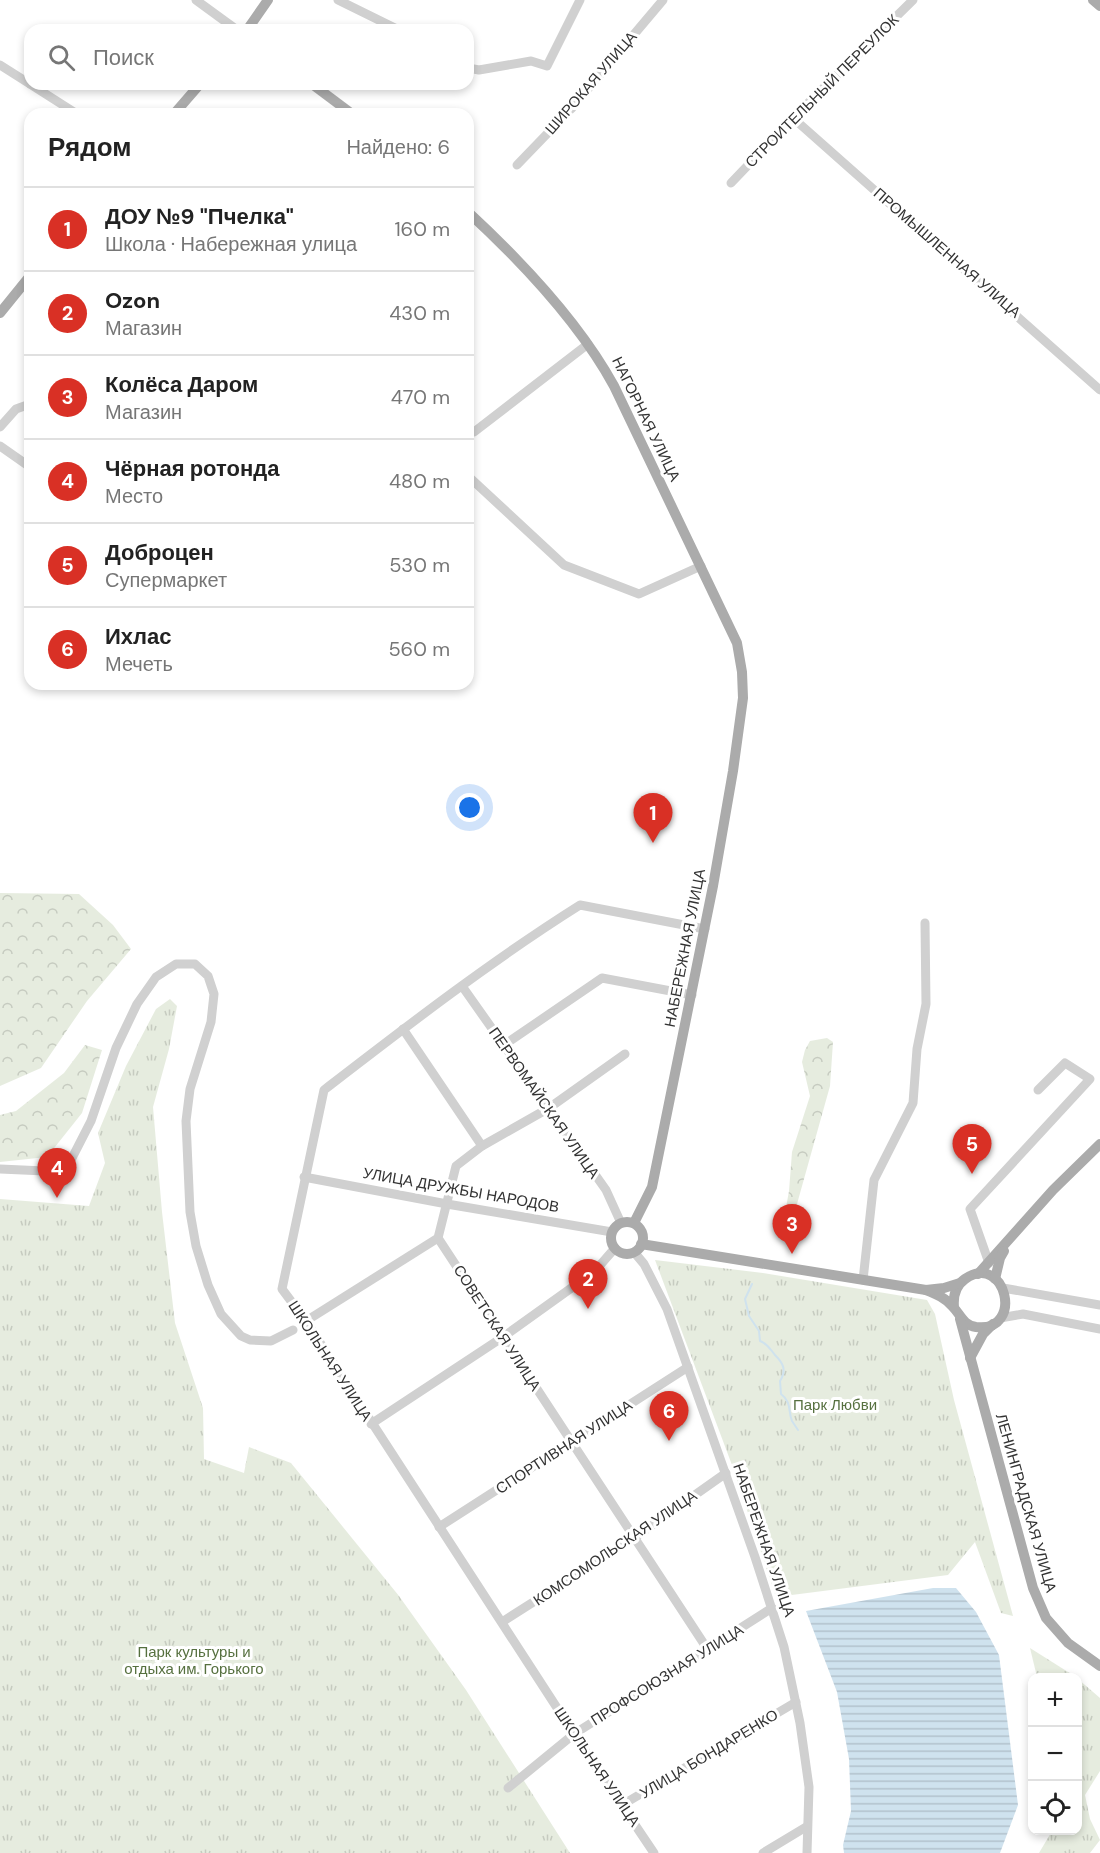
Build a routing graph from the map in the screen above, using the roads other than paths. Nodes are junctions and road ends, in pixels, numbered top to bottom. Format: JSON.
{"nodes":[{"id":1,"x":196,"y":0,"type":"edge"},
{"id":2,"x":268,"y":0,"type":"edge"},
{"id":3,"x":338,"y":0,"type":"edge"},
{"id":4,"x":580,"y":0,"type":"edge"},
{"id":5,"x":663,"y":0,"type":"edge"},
{"id":6,"x":913,"y":0,"type":"edge"},
{"id":7,"x":1093,"y":0,"type":"edge"},
{"id":8,"x":1100,"y":6,"type":"edge"},
{"id":9,"x":229,"y":24,"type":"edge"},
{"id":10,"x":251,"y":24,"type":"edge"},
{"id":11,"x":387,"y":24,"type":"edge"},
{"id":12,"x":0,"y":65,"type":"edge"},
{"id":13,"x":474,"y":69,"type":"edge"},
{"id":14,"x":24,"y":80,"type":"edge"},
{"id":15,"x":39,"y":90,"type":"edge"},
{"id":16,"x":195,"y":90,"type":"edge"},
{"id":17,"x":320,"y":90,"type":"edge"},
{"id":18,"x":68,"y":108,"type":"edge"},
{"id":19,"x":179,"y":108,"type":"edge"},
{"id":20,"x":343,"y":108,"type":"edge"},
{"id":21,"x":793,"y":117,"type":"junction"},
{"id":22,"x":517,"y":165,"type":"dead end"},
{"id":23,"x":731,"y":183,"type":"dead end"},
{"id":24,"x":474,"y":218,"type":"edge"},
{"id":25,"x":24,"y":283,"type":"edge"},
{"id":26,"x":0,"y":313,"type":"edge"},
{"id":27,"x":588,"y":344,"type":"junction"},
{"id":28,"x":1100,"y":390,"type":"edge"},
{"id":29,"x":24,"y":406,"type":"edge"},
{"id":30,"x":0,"y":427,"type":"edge"},
{"id":31,"x":474,"y":432,"type":"dead end"},
{"id":32,"x":0,"y":446,"type":"edge"},
{"id":33,"x":24,"y":463,"type":"edge"},
{"id":34,"x":474,"y":482,"type":"edge"},
{"id":35,"x":701,"y":566,"type":"junction"},
{"id":36,"x":742,"y":672,"type":"joint"},
{"id":37,"x":925,"y":923,"type":"dead end"},
{"id":38,"x":705,"y":928,"type":"junction"},
{"id":39,"x":462,"y":986,"type":"junction"},
{"id":40,"x":692,"y":995,"type":"junction"},
{"id":41,"x":403,"y":1029,"type":"junction"},
{"id":42,"x":504,"y":1045,"type":"junction"},
{"id":43,"x":625,"y":1054,"type":"dead end"},
{"id":44,"x":1038,"y":1090,"type":"dead end"},
{"id":45,"x":549,"y":1108,"type":"junction"},
{"id":46,"x":1100,"y":1144,"type":"edge"},
{"id":47,"x":482,"y":1146,"type":"junction"},
{"id":48,"x":0,"y":1169,"type":"edge"},
{"id":49,"x":304,"y":1177,"type":"junction"},
{"id":50,"x":447,"y":1204,"type":"junction"},
{"id":51,"x":621,"y":1223,"type":"junction"},
{"id":52,"x":634,"y":1223,"type":"junction"},
{"id":53,"x":612,"y":1232,"type":"junction"},
{"id":54,"x":1014,"y":1232,"type":"junction"},
{"id":55,"x":438,"y":1238,"type":"junction"},
{"id":56,"x":615,"y":1248,"type":"junction"},
{"id":57,"x":638,"y":1248,"type":"junction"},
{"id":58,"x":989,"y":1263,"type":"junction"},
{"id":59,"x":978,"y":1274,"type":"junction"},
{"id":60,"x":863,"y":1280,"type":"junction"},
{"id":61,"x":960,"y":1283,"type":"junction"},
{"id":62,"x":999,"y":1283,"type":"junction"},
{"id":63,"x":926,"y":1290,"type":"junction"},
{"id":64,"x":1100,"y":1305,"type":"edge"},
{"id":65,"x":954,"y":1307,"type":"junction"},
{"id":66,"x":960,"y":1319,"type":"junction"},
{"id":67,"x":997,"y":1320,"type":"junction"},
{"id":68,"x":306,"y":1321,"type":"junction"},
{"id":69,"x":1100,"y":1329,"type":"edge"},
{"id":70,"x":293,"y":1330,"type":"dead end"},
{"id":71,"x":503,"y":1337,"type":"junction"},
{"id":72,"x":970,"y":1359,"type":"junction"},
{"id":73,"x":688,"y":1367,"type":"junction"},
{"id":74,"x":371,"y":1424,"type":"junction"},
{"id":75,"x":571,"y":1442,"type":"junction"},
{"id":76,"x":726,"y":1473,"type":"junction"},
{"id":77,"x":439,"y":1527,"type":"junction"},
{"id":78,"x":634,"y":1538,"type":"junction"},
{"id":79,"x":772,"y":1608,"type":"junction"},
{"id":80,"x":502,"y":1622,"type":"junction"},
{"id":81,"x":708,"y":1650,"type":"junction"},
{"id":82,"x":1100,"y":1666,"type":"edge"},
{"id":83,"x":796,"y":1702,"type":"junction"},
{"id":84,"x":574,"y":1734,"type":"junction"},
{"id":85,"x":508,"y":1788,"type":"dead end"},
{"id":86,"x":622,"y":1805,"type":"junction"},
{"id":87,"x":806,"y":1827,"type":"junction"},
{"id":88,"x":654,"y":1853,"type":"edge"},
{"id":89,"x":763,"y":1853,"type":"edge"},
{"id":90,"x":807,"y":1853,"type":"edge"}],
"edges":[{"from":1,"to":9,"type":"street"},
{"from":2,"to":10,"type":"main road"},
{"from":3,"to":11,"type":"street"},
{"from":4,"to":13,"type":"street"},
{"from":5,"to":22,"type":"street","name":"ШИРОКАЯ УЛИЦА"},
{"from":6,"to":21,"type":"street","name":"СТРОИТЕЛЬНЫЙ ПЕРЕУЛОК"},
{"from":7,"to":8,"type":"main road"},
{"from":12,"to":14,"type":"street"},
{"from":15,"to":18,"type":"street"},
{"from":16,"to":19,"type":"main road"},
{"from":17,"to":20,"type":"main road"},
{"from":21,"to":23,"type":"street","name":"СТРОИТЕЛЬНЫЙ ПЕРЕУЛОК"},
{"from":21,"to":28,"type":"street","name":"ПРОМЫШЛЕННАЯ УЛИЦА"},
{"from":24,"to":27,"type":"main road","name":"НАГОРНАЯ УЛИЦА"},
{"from":25,"to":26,"type":"main road"},
{"from":27,"to":31,"type":"street"},
{"from":27,"to":35,"type":"main road","name":"НАГОРНАЯ УЛИЦА"},
{"from":29,"to":30,"type":"street"},
{"from":32,"to":33,"type":"street"},
{"from":34,"to":35,"type":"street"},
{"from":35,"to":36,"type":"main road","name":"НАГОРНАЯ УЛИЦА"},
{"from":36,"to":38,"type":"main road","name":"НАБЕРЕЖНАЯ УЛИЦА"},
{"from":37,"to":60,"type":"street"},
{"from":38,"to":39,"type":"street","name":"ШКОЛЬНАЯ УЛИЦА"},
{"from":38,"to":40,"type":"main road","name":"НАБЕРЕЖНАЯ УЛИЦА"},
{"from":39,"to":41,"type":"street","name":"ШКОЛЬНАЯ УЛИЦА"},
{"from":39,"to":42,"type":"street","name":"ПЕРВОМАЙСКАЯ УЛИЦА"},
{"from":40,"to":42,"type":"street"},
{"from":40,"to":52,"type":"main road","name":"НАБЕРЕЖНАЯ УЛИЦА"},
{"from":41,"to":47,"type":"street"},
{"from":41,"to":49,"type":"street","name":"ШКОЛЬНАЯ УЛИЦА"},
{"from":42,"to":45,"type":"street","name":"ПЕРВОМАЙСКАЯ УЛИЦА"},
{"from":43,"to":45,"type":"street"},
{"from":44,"to":58,"type":"street"},
{"from":45,"to":47,"type":"street"},
{"from":45,"to":51,"type":"street","name":"ПЕРВОМАЙСКАЯ УЛИЦА"},
{"from":46,"to":54,"type":"main road"},
{"from":47,"to":50,"type":"street"},
{"from":48,"to":70,"type":"street"},
{"from":49,"to":50,"type":"street","name":"УЛИЦА ДРУЖБЫ НАРОДОВ"},
{"from":49,"to":68,"type":"street","name":"ШКОЛЬНАЯ УЛИЦА"},
{"from":50,"to":53,"type":"street","name":"УЛИЦА ДРУЖБЫ НАРОДОВ"},
{"from":50,"to":55,"type":"street"},
{"from":51,"to":52,"type":"main road"},
{"from":51,"to":53,"type":"main road"},
{"from":52,"to":57,"type":"main road"},
{"from":53,"to":56,"type":"main road"},
{"from":54,"to":58,"type":"main road"},
{"from":54,"to":62,"type":"main road"},
{"from":55,"to":68,"type":"street"},
{"from":55,"to":71,"type":"street","name":"СОВЕТСКАЯ УЛИЦА"},
{"from":56,"to":57,"type":"main road"},
{"from":56,"to":71,"type":"street"},
{"from":57,"to":60,"type":"main road"},
{"from":57,"to":73,"type":"street","name":"НАБЕРЕЖНАЯ УЛИЦА"},
{"from":58,"to":59,"type":"main road"},
{"from":59,"to":61,"type":"main road"},
{"from":59,"to":62,"type":"main road"},
{"from":60,"to":63,"type":"main road"},
{"from":61,"to":63,"type":"main road"},
{"from":61,"to":65,"type":"main road"},
{"from":62,"to":64,"type":"street"},
{"from":62,"to":67,"type":"main road"},
{"from":63,"to":65,"type":"main road"},
{"from":65,"to":66,"type":"main road"},
{"from":66,"to":67,"type":"main road"},
{"from":66,"to":72,"type":"main road","name":"ЛЕНИНГРАДСКАЯ УЛИЦА"},
{"from":67,"to":69,"type":"street"},
{"from":67,"to":72,"type":"main road"},
{"from":68,"to":74,"type":"street","name":"ШКОЛЬНАЯ УЛИЦА"},
{"from":71,"to":74,"type":"street"},
{"from":71,"to":75,"type":"street","name":"СОВЕТСКАЯ УЛИЦА"},
{"from":72,"to":82,"type":"main road","name":"ЛЕНИНГРАДСКАЯ УЛИЦА"},
{"from":73,"to":75,"type":"street","name":"СПОРТИВНАЯ УЛИЦА"},
{"from":73,"to":76,"type":"street","name":"НАБЕРЕЖНАЯ УЛИЦА"},
{"from":74,"to":77,"type":"street","name":"ШКОЛЬНАЯ УЛИЦА"},
{"from":75,"to":77,"type":"street","name":"СПОРТИВНАЯ УЛИЦА"},
{"from":75,"to":78,"type":"street","name":"СОВЕТСКАЯ УЛИЦА"},
{"from":76,"to":78,"type":"street","name":"КОМСОМОЛЬСКАЯ УЛИЦА"},
{"from":76,"to":79,"type":"street","name":"НАБЕРЕЖНАЯ УЛИЦА"},
{"from":77,"to":80,"type":"street","name":"ШКОЛЬНАЯ УЛИЦА"},
{"from":78,"to":80,"type":"street","name":"КОМСОМОЛЬСКАЯ УЛИЦА"},
{"from":78,"to":81,"type":"street","name":"СОВЕТСКАЯ УЛИЦА"},
{"from":79,"to":81,"type":"street","name":"ПРОФСОЮЗНАЯ УЛИЦА"},
{"from":79,"to":83,"type":"street","name":"НАБЕРЕЖНАЯ УЛИЦА"},
{"from":80,"to":84,"type":"street","name":"ШКОЛЬНАЯ УЛИЦА"},
{"from":81,"to":84,"type":"street","name":"ПРОФСОЮЗНАЯ УЛИЦА"},
{"from":83,"to":86,"type":"street","name":"УЛИЦА БОНДАРЕНКО"},
{"from":83,"to":87,"type":"street","name":"НАБЕРЕЖНАЯ УЛИЦА"},
{"from":84,"to":85,"type":"street","name":"ПРОФСОЮЗНАЯ УЛИЦА"},
{"from":84,"to":86,"type":"street","name":"ШКОЛЬНАЯ УЛИЦА"},
{"from":86,"to":88,"type":"street","name":"ШКОЛЬНАЯ УЛИЦА"},
{"from":87,"to":89,"type":"street"},
{"from":87,"to":90,"type":"street","name":"НАБЕРЕЖНАЯ УЛИЦА"}]}
